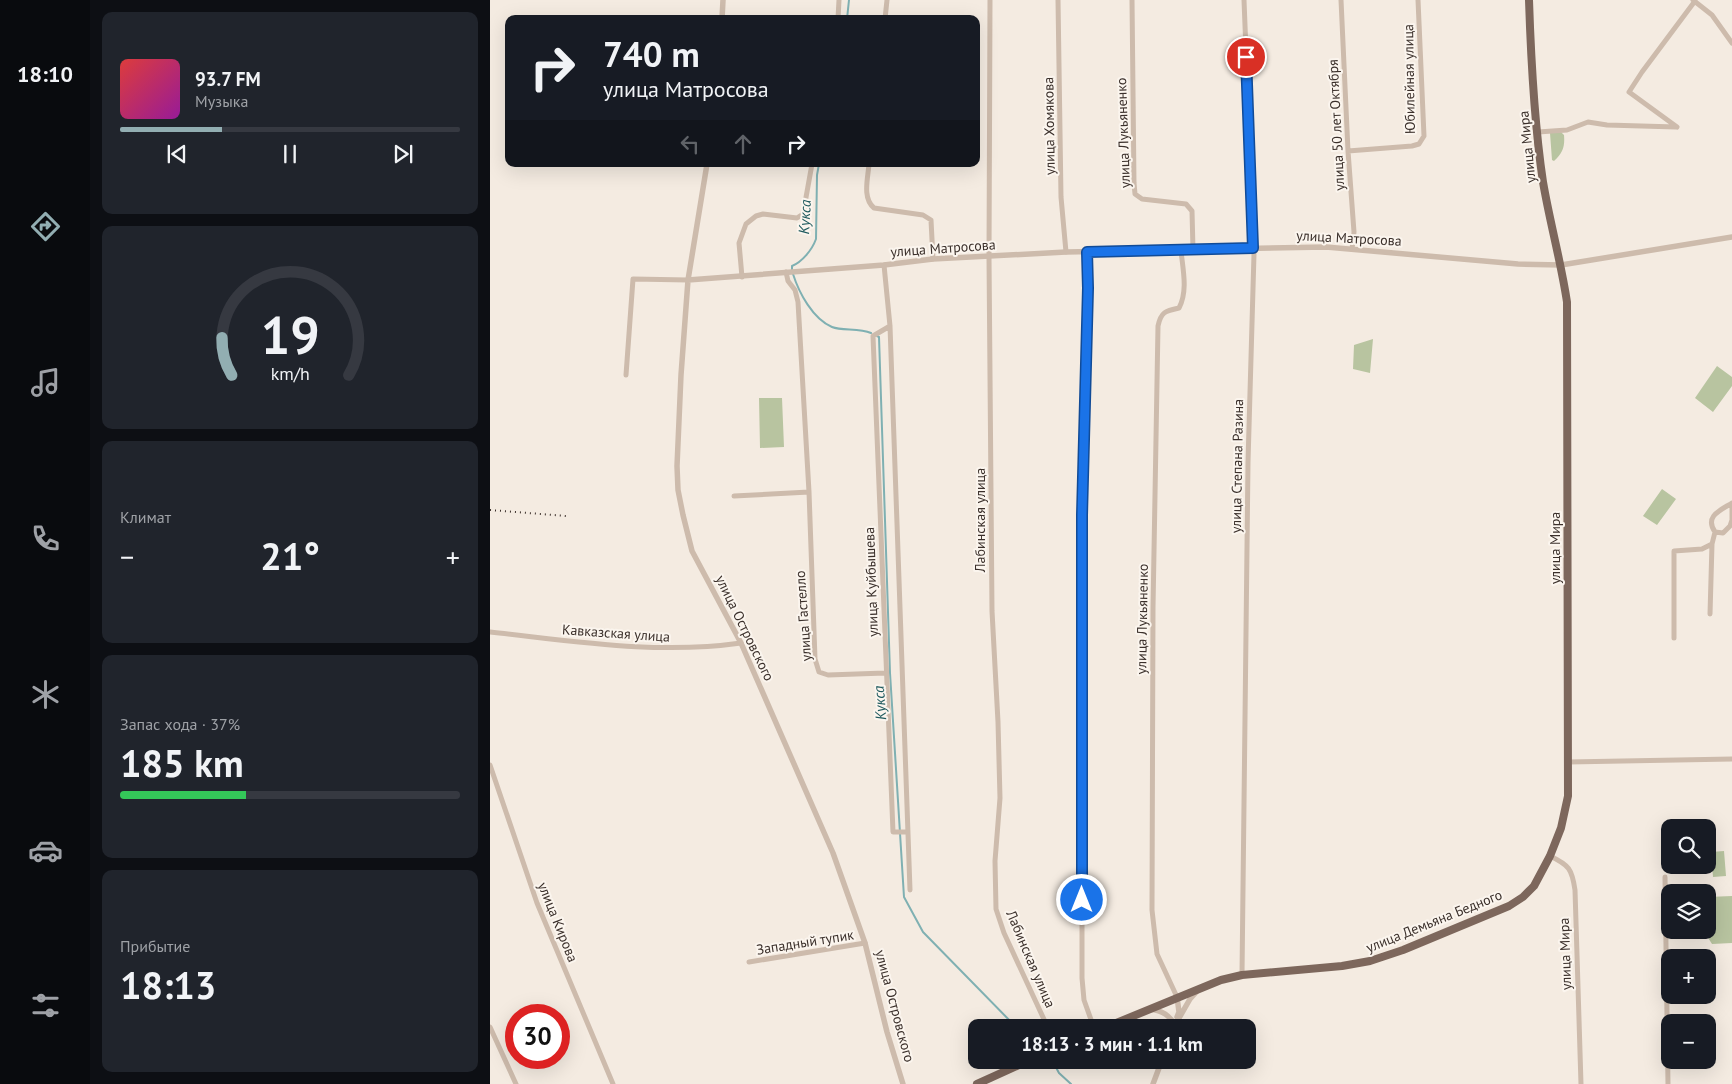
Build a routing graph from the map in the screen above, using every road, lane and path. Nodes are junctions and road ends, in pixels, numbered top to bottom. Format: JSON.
{"nodes":[{"id":1,"x":723,"y":0,"type":"edge"},
{"id":2,"x":839,"y":0,"type":"edge"},
{"id":3,"x":887,"y":0,"type":"edge"},
{"id":4,"x":990,"y":0,"type":"edge"},
{"id":5,"x":1058,"y":0,"type":"edge"},
{"id":6,"x":1132,"y":0,"type":"edge"},
{"id":7,"x":1244,"y":0,"type":"edge"},
{"id":8,"x":1342,"y":0,"type":"edge"},
{"id":9,"x":1418,"y":0,"type":"edge"},
{"id":10,"x":1529,"y":0,"type":"edge"},
{"id":11,"x":1694,"y":1,"type":"edge"},
{"id":12,"x":722,"y":15,"type":"edge"},
{"id":13,"x":838,"y":15,"type":"edge"},
{"id":14,"x":885,"y":15,"type":"edge"},
{"id":15,"x":1732,"y":43,"type":"edge"},
{"id":16,"x":1538,"y":132,"type":"junction"},
{"id":17,"x":1348,"y":151,"type":"junction"},
{"id":18,"x":706,"y":167,"type":"edge"},
{"id":19,"x":811,"y":167,"type":"edge"},
{"id":20,"x":869,"y":167,"type":"edge"},
{"id":21,"x":1732,"y":237,"type":"edge"},
{"id":22,"x":1253,"y":248,"type":"junction"},
{"id":23,"x":1352,"y":249,"type":"junction"},
{"id":24,"x":1193,"y":250,"type":"junction"},
{"id":25,"x":1181,"y":251,"type":"junction"},
{"id":26,"x":1066,"y":252,"type":"junction"},
{"id":27,"x":1087,"y":252,"type":"junction"},
{"id":28,"x":989,"y":257,"type":"junction"},
{"id":29,"x":933,"y":259,"type":"junction"},
{"id":30,"x":1561,"y":265,"type":"junction"},
{"id":31,"x":884,"y":266,"type":"junction"},
{"id":32,"x":788,"y":272,"type":"junction"},
{"id":33,"x":742,"y":276,"type":"junction"},
{"id":34,"x":688,"y":280,"type":"junction"},
{"id":35,"x":890,"y":326,"type":"junction"},
{"id":36,"x":626,"y":375,"type":"dead end"},
{"id":37,"x":809,"y":492,"type":"junction"},
{"id":38,"x":734,"y":496,"type":"dead end"},
{"id":39,"x":1732,"y":503,"type":"edge"},
{"id":40,"x":1732,"y":519,"type":"edge"},
{"id":41,"x":1715,"y":532,"type":"junction"},
{"id":42,"x":1712,"y":544,"type":"junction"},
{"id":43,"x":1710,"y":614,"type":"dead end"},
{"id":44,"x":490,"y":632,"type":"edge"},
{"id":45,"x":1674,"y":638,"type":"dead end"},
{"id":46,"x":741,"y":643,"type":"junction"},
{"id":47,"x":885,"y":672,"type":"junction"},
{"id":48,"x":1732,"y":759,"type":"edge"},
{"id":49,"x":1568,"y":762,"type":"junction"},
{"id":50,"x":490,"y":765,"type":"edge"},
{"id":51,"x":902,"y":832,"type":"junction"},
{"id":52,"x":1550,"y":856,"type":"junction"},
{"id":53,"x":1665,"y":877,"type":"dead end"},
{"id":54,"x":910,"y":890,"type":"dead end"},
{"id":55,"x":865,"y":944,"type":"junction"},
{"id":56,"x":749,"y":962,"type":"dead end"},
{"id":57,"x":1242,"y":974,"type":"junction"},
{"id":58,"x":1200,"y":988,"type":"junction"},
{"id":59,"x":1177,"y":997,"type":"junction"},
{"id":60,"x":1148,"y":1009,"type":"junction"},
{"id":61,"x":1044,"y":1019,"type":"edge"},
{"id":62,"x":1091,"y":1019,"type":"edge"},
{"id":63,"x":1125,"y":1019,"type":"edge"},
{"id":64,"x":1171,"y":1019,"type":"edge"},
{"id":65,"x":1177,"y":1019,"type":"edge"},
{"id":66,"x":1179,"y":1019,"type":"edge"},
{"id":67,"x":490,"y":1027,"type":"edge"},
{"id":68,"x":1010,"y":1069,"type":"edge"},
{"id":69,"x":1159,"y":1069,"type":"edge"},
{"id":70,"x":516,"y":1084,"type":"edge"},
{"id":71,"x":613,"y":1084,"type":"edge"},
{"id":72,"x":903,"y":1084,"type":"edge"},
{"id":73,"x":977,"y":1084,"type":"edge"},
{"id":74,"x":1153,"y":1084,"type":"edge"},
{"id":75,"x":1582,"y":1084,"type":"edge"},
{"id":76,"x":1668,"y":1084,"type":"edge"}],
"edges":[{"from":1,"to":12,"type":"street"},
{"from":2,"to":13,"type":"street"},
{"from":3,"to":14,"type":"street"},
{"from":4,"to":28,"type":"street","name":"Лабинская улица"},
{"from":5,"to":26,"type":"street","name":"улица Хомякова"},
{"from":6,"to":24,"type":"street","name":"улица Лукьяненко"},
{"from":7,"to":22,"type":"street","name":"улица Степана Разина"},
{"from":8,"to":17,"type":"street","name":"улица 50 лет Октября"},
{"from":9,"to":17,"type":"street","name":"Юбилейная улица"},
{"from":10,"to":16,"type":"main road","name":"улица Мира"},
{"from":11,"to":15,"type":"street"},
{"from":11,"to":16,"type":"street"},
{"from":16,"to":30,"type":"main road","name":"улица Мира"},
{"from":17,"to":23,"type":"street","name":"улица 50 лет Октября"},
{"from":18,"to":34,"type":"street","name":"улица Островского"},
{"from":19,"to":33,"type":"street"},
{"from":20,"to":29,"type":"street"},
{"from":21,"to":30,"type":"street","name":"улица Матросова"},
{"from":22,"to":23,"type":"street","name":"улица Матросова"},
{"from":22,"to":24,"type":"street","name":"улица Матросова"},
{"from":22,"to":57,"type":"street","name":"улица Степана Разина"},
{"from":23,"to":30,"type":"street","name":"улица Матросова"},
{"from":24,"to":25,"type":"street","name":"улица Матросова"},
{"from":25,"to":27,"type":"street","name":"улица Матросова"},
{"from":25,"to":59,"type":"street","name":"улица Лукьяненко"},
{"from":26,"to":27,"type":"street","name":"улица Матросова"},
{"from":26,"to":28,"type":"street","name":"улица Матросова"},
{"from":27,"to":62,"type":"street"},
{"from":28,"to":29,"type":"street","name":"улица Матросова"},
{"from":28,"to":61,"type":"street","name":"Лабинская улица"},
{"from":29,"to":31,"type":"street","name":"улица Матросова"},
{"from":30,"to":49,"type":"main road","name":"улица Мира"},
{"from":31,"to":32,"type":"street","name":"улица Матросова"},
{"from":31,"to":35,"type":"street","name":"улица Куйбышева"},
{"from":32,"to":33,"type":"street","name":"улица Матросова"},
{"from":32,"to":37,"type":"street","name":"улица Гастелло"},
{"from":33,"to":34,"type":"street","name":"улица Матросова"},
{"from":34,"to":36,"type":"street","name":"улица Матросова"},
{"from":34,"to":46,"type":"street","name":"улица Островского"},
{"from":35,"to":47,"type":"street","name":"улица Куйбышева"},
{"from":35,"to":51,"type":"street","name":"улица Куйбышева"},
{"from":37,"to":38,"type":"street"},
{"from":37,"to":47,"type":"street","name":"улица Гастелло"},
{"from":39,"to":40,"type":"street"},
{"from":39,"to":41,"type":"street"},
{"from":40,"to":41,"type":"street"},
{"from":41,"to":42,"type":"street"},
{"from":42,"to":43,"type":"street"},
{"from":42,"to":45,"type":"street"},
{"from":44,"to":46,"type":"street","name":"Кавказская улица"},
{"from":46,"to":55,"type":"street","name":"улица Островского"},
{"from":47,"to":51,"type":"street","name":"улица Куйбышева"},
{"from":48,"to":49,"type":"street"},
{"from":49,"to":52,"type":"main road","name":"улица Мира"},
{"from":50,"to":71,"type":"street","name":"улица Кирова"},
{"from":51,"to":54,"type":"street","name":"улица Куйбышева"},
{"from":52,"to":57,"type":"main road","name":"улица Демьяна Бедного"},
{"from":52,"to":75,"type":"street","name":"улица Мира"},
{"from":53,"to":76,"type":"street"},
{"from":55,"to":56,"type":"street","name":"Западный тупик"},
{"from":55,"to":72,"type":"street","name":"улица Островского"},
{"from":57,"to":58,"type":"main road","name":"улица Демьяна Бедного"},
{"from":58,"to":59,"type":"main road","name":"улица Демьяна Бедного"},
{"from":58,"to":66,"type":"street"},
{"from":59,"to":60,"type":"main road","name":"улица Демьяна Бедного"},
{"from":59,"to":65,"type":"street"},
{"from":60,"to":63,"type":"main road","name":"улица Демьяна Бедного"},
{"from":60,"to":64,"type":"street"},
{"from":67,"to":70,"type":"street"},
{"from":68,"to":73,"type":"main road"},
{"from":69,"to":74,"type":"street"}]}
